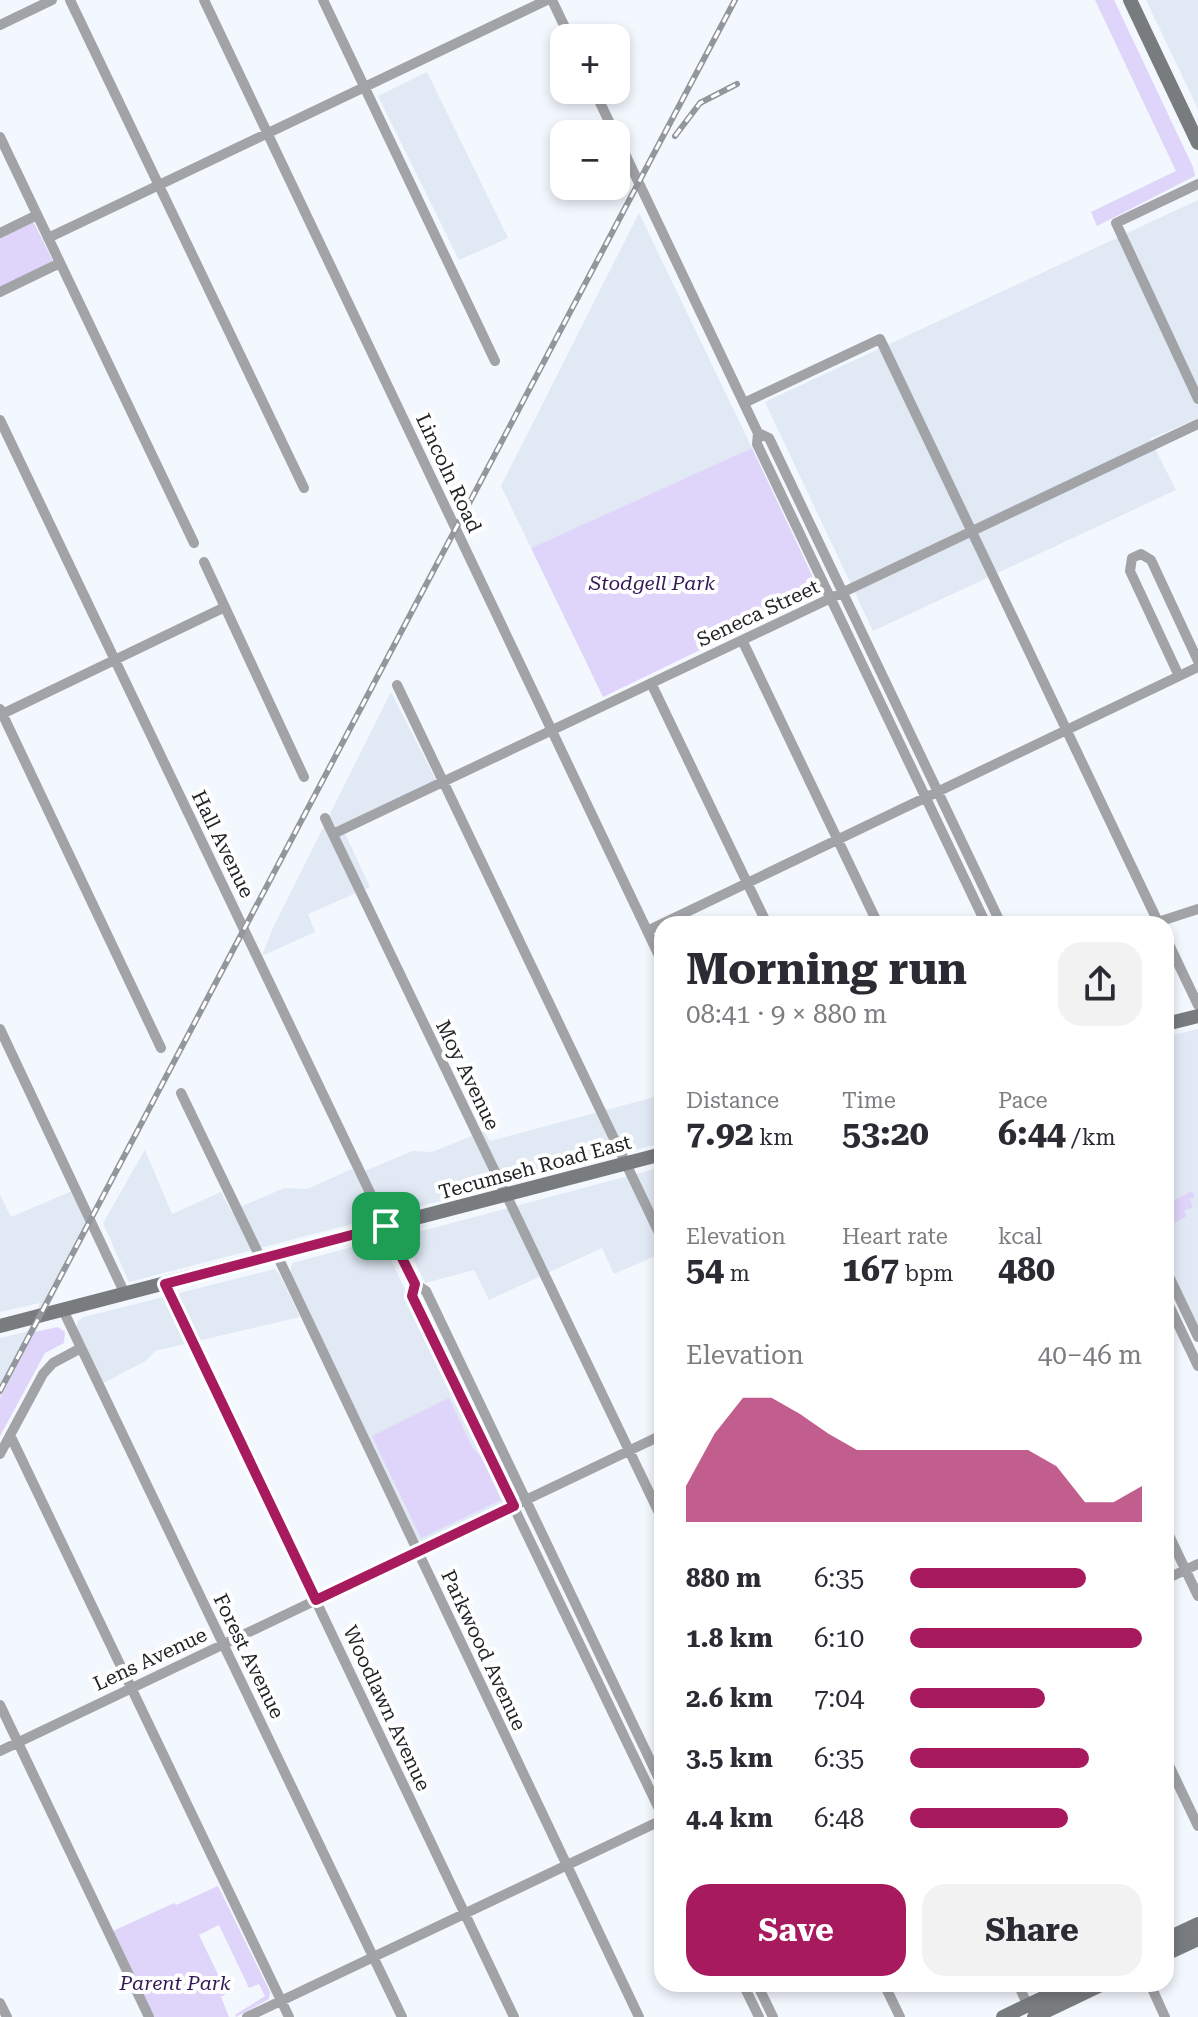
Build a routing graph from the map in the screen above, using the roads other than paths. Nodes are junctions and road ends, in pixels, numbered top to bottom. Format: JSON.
{"nodes":[{"id":1,"x":52,"y":0,"type":"edge"},
{"id":2,"x":70,"y":0,"type":"edge"},
{"id":3,"x":204,"y":0,"type":"edge"},
{"id":4,"x":323,"y":0,"type":"edge"},
{"id":5,"x":549,"y":0,"type":"edge"},
{"id":6,"x":1130,"y":0,"type":"edge"},
{"id":7,"x":562,"y":24,"type":"edge"},
{"id":8,"x":0,"y":25,"type":"edge"},
{"id":9,"x":364,"y":88,"type":"junction"},
{"id":10,"x":267,"y":133,"type":"junction"},
{"id":11,"x":0,"y":137,"type":"edge"},
{"id":12,"x":1198,"y":143,"type":"edge"},
{"id":13,"x":630,"y":164,"type":"edge"},
{"id":14,"x":1198,"y":184,"type":"edge"},
{"id":15,"x":159,"y":185,"type":"junction"},
{"id":16,"x":37,"y":215,"type":"junction"},
{"id":17,"x":0,"y":233,"type":"edge"},
{"id":18,"x":48,"y":238,"type":"junction"},
{"id":19,"x":60,"y":263,"type":"junction"},
{"id":20,"x":0,"y":292,"type":"edge"},
{"id":21,"x":495,"y":361,"type":"dead end"},
{"id":22,"x":1198,"y":399,"type":"edge"},
{"id":23,"x":744,"y":403,"type":"junction"},
{"id":24,"x":0,"y":420,"type":"edge"},
{"id":25,"x":1198,"y":424,"type":"edge"},
{"id":26,"x":758,"y":433,"type":"junction"},
{"id":27,"x":304,"y":488,"type":"dead end"},
{"id":28,"x":972,"y":531,"type":"junction"},
{"id":29,"x":194,"y":543,"type":"dead end"},
{"id":30,"x":204,"y":562,"type":"dead end"},
{"id":31,"x":843,"y":592,"type":"junction"},
{"id":32,"x":831,"y":598,"type":"junction"},
{"id":33,"x":225,"y":607,"type":"junction"},
{"id":34,"x":742,"y":640,"type":"junction"},
{"id":35,"x":115,"y":660,"type":"junction"},
{"id":36,"x":1198,"y":664,"type":"edge"},
{"id":37,"x":1179,"y":676,"type":"junction"},
{"id":38,"x":651,"y":683,"type":"junction"},
{"id":39,"x":397,"y":685,"type":"dead end"},
{"id":40,"x":1,"y":713,"type":"edge"},
{"id":41,"x":552,"y":730,"type":"junction"},
{"id":42,"x":1066,"y":730,"type":"junction"},
{"id":43,"x":304,"y":777,"type":"dead end"},
{"id":44,"x":444,"y":782,"type":"junction"},
{"id":45,"x":938,"y":791,"type":"junction"},
{"id":46,"x":925,"y":797,"type":"junction"},
{"id":47,"x":325,"y":818,"type":"dead end"},
{"id":48,"x":333,"y":834,"type":"junction"},
{"id":49,"x":838,"y":839,"type":"junction"},
{"id":50,"x":747,"y":883,"type":"junction"},
{"id":51,"x":984,"y":889,"type":"junction"},
{"id":52,"x":972,"y":895,"type":"junction"},
{"id":53,"x":1198,"y":909,"type":"edge"},
{"id":54,"x":678,"y":916,"type":"edge"},
{"id":55,"x":763,"y":916,"type":"edge"},
{"id":56,"x":874,"y":916,"type":"edge"},
{"id":57,"x":982,"y":916,"type":"edge"},
{"id":58,"x":997,"y":916,"type":"edge"},
{"id":59,"x":1156,"y":916,"type":"edge"},
{"id":60,"x":1174,"y":918,"type":"edge"},
{"id":61,"x":654,"y":928,"type":"edge"},
{"id":62,"x":647,"y":931,"type":"junction"},
{"id":63,"x":654,"y":945,"type":"edge"},
{"id":64,"x":1174,"y":955,"type":"edge"},
{"id":65,"x":1198,"y":1005,"type":"edge"},
{"id":66,"x":1198,"y":1016,"type":"edge"},
{"id":67,"x":1174,"y":1022,"type":"edge"},
{"id":68,"x":0,"y":1029,"type":"edge"},
{"id":69,"x":161,"y":1048,"type":"dead end"},
{"id":70,"x":181,"y":1093,"type":"dead end"},
{"id":71,"x":654,"y":1156,"type":"edge"},
{"id":72,"x":626,"y":1164,"type":"junction"},
{"id":73,"x":505,"y":1195,"type":"junction"},
{"id":74,"x":654,"y":1222,"type":"edge"},
{"id":75,"x":386,"y":1226,"type":"junction"},
{"id":76,"x":277,"y":1255,"type":"junction"},
{"id":77,"x":261,"y":1259,"type":"junction"},
{"id":78,"x":165,"y":1284,"type":"junction"},
{"id":79,"x":415,"y":1284,"type":"junction"},
{"id":80,"x":1174,"y":1287,"type":"edge"},
{"id":81,"x":125,"y":1294,"type":"junction"},
{"id":82,"x":63,"y":1310,"type":"junction"},
{"id":83,"x":1174,"y":1316,"type":"edge"},
{"id":84,"x":0,"y":1326,"type":"edge"},
{"id":85,"x":1198,"y":1337,"type":"edge"},
{"id":86,"x":81,"y":1348,"type":"junction"},
{"id":87,"x":1198,"y":1366,"type":"edge"},
{"id":88,"x":10,"y":1435,"type":"junction"},
{"id":89,"x":654,"y":1439,"type":"edge"},
{"id":90,"x":629,"y":1451,"type":"junction"},
{"id":91,"x":0,"y":1454,"type":"edge"},
{"id":92,"x":526,"y":1500,"type":"junction"},
{"id":93,"x":654,"y":1503,"type":"edge"},
{"id":94,"x":514,"y":1506,"type":"junction"},
{"id":95,"x":1174,"y":1546,"type":"edge"},
{"id":96,"x":417,"y":1552,"type":"junction"},
{"id":97,"x":1198,"y":1564,"type":"edge"},
{"id":98,"x":1185,"y":1570,"type":"junction"},
{"id":99,"x":1174,"y":1575,"type":"edge"},
{"id":100,"x":1198,"y":1596,"type":"edge"},
{"id":101,"x":316,"y":1600,"type":"junction"},
{"id":102,"x":223,"y":1644,"type":"junction"},
{"id":103,"x":131,"y":1688,"type":"junction"},
{"id":104,"x":0,"y":1705,"type":"edge"},
{"id":105,"x":18,"y":1742,"type":"junction"},
{"id":106,"x":0,"y":1751,"type":"edge"},
{"id":107,"x":654,"y":1768,"type":"edge"},
{"id":108,"x":1174,"y":1776,"type":"edge"},
{"id":109,"x":654,"y":1800,"type":"edge"},
{"id":110,"x":654,"y":1821,"type":"edge"},
{"id":111,"x":1198,"y":1826,"type":"edge"},
{"id":112,"x":567,"y":1865,"type":"junction"},
{"id":113,"x":465,"y":1914,"type":"junction"},
{"id":114,"x":1198,"y":1924,"type":"edge"},
{"id":115,"x":1174,"y":1935,"type":"edge"},
{"id":116,"x":1198,"y":1939,"type":"edge"},
{"id":117,"x":1174,"y":1950,"type":"edge"},
{"id":118,"x":373,"y":1957,"type":"junction"},
{"id":119,"x":747,"y":1992,"type":"edge"},
{"id":120,"x":761,"y":1992,"type":"edge"},
{"id":121,"x":888,"y":1992,"type":"edge"},
{"id":122,"x":1022,"y":1992,"type":"edge"},
{"id":123,"x":1061,"y":1992,"type":"edge"},
{"id":124,"x":1083,"y":1992,"type":"edge"},
{"id":125,"x":1154,"y":1992,"type":"edge"},
{"id":126,"x":282,"y":2001,"type":"junction"},
{"id":127,"x":0,"y":2003,"type":"edge"},
{"id":128,"x":1032,"y":2013,"type":"edge"},
{"id":129,"x":7,"y":2017,"type":"edge"},
{"id":130,"x":149,"y":2017,"type":"edge"},
{"id":131,"x":247,"y":2017,"type":"edge"},
{"id":132,"x":289,"y":2017,"type":"edge"},
{"id":133,"x":402,"y":2017,"type":"edge"},
{"id":134,"x":514,"y":2017,"type":"edge"},
{"id":135,"x":639,"y":2017,"type":"edge"},
{"id":136,"x":759,"y":2017,"type":"edge"},
{"id":137,"x":773,"y":2017,"type":"edge"},
{"id":138,"x":900,"y":2017,"type":"edge"},
{"id":139,"x":1003,"y":2017,"type":"edge"},
{"id":140,"x":1165,"y":2017,"type":"edge"}],
"edges":[{"from":1,"to":8,"type":"street"},
{"from":2,"to":15,"type":"street"},
{"from":3,"to":10,"type":"street","name":"Lincoln Road"},
{"from":4,"to":9,"type":"street"},
{"from":5,"to":7,"type":"street"},
{"from":5,"to":9,"type":"street"},
{"from":6,"to":12,"type":"main road"},
{"from":9,"to":10,"type":"street"},
{"from":9,"to":21,"type":"street"},
{"from":10,"to":15,"type":"street"},
{"from":10,"to":41,"type":"street","name":"Lincoln Road"},
{"from":11,"to":16,"type":"street"},
{"from":13,"to":23,"type":"street"},
{"from":14,"to":22,"type":"street"},
{"from":15,"to":18,"type":"street"},
{"from":15,"to":27,"type":"street"},
{"from":16,"to":17,"type":"street"},
{"from":16,"to":18,"type":"street"},
{"from":18,"to":19,"type":"street"},
{"from":19,"to":20,"type":"street"},
{"from":19,"to":29,"type":"street"},
{"from":23,"to":26,"type":"street"},
{"from":23,"to":28,"type":"street"},
{"from":24,"to":35,"type":"street","name":"Hall Avenue"},
{"from":25,"to":28,"type":"street","name":"Seneca Street"},
{"from":26,"to":31,"type":"street"},
{"from":26,"to":32,"type":"street"},
{"from":28,"to":31,"type":"street","name":"Seneca Street"},
{"from":28,"to":42,"type":"street"},
{"from":30,"to":33,"type":"street"},
{"from":31,"to":32,"type":"street","name":"Seneca Street"},
{"from":31,"to":45,"type":"street"},
{"from":32,"to":34,"type":"street","name":"Seneca Street"},
{"from":32,"to":46,"type":"street"},
{"from":33,"to":35,"type":"street"},
{"from":33,"to":43,"type":"street"},
{"from":34,"to":38,"type":"street","name":"Seneca Street"},
{"from":34,"to":49,"type":"street"},
{"from":35,"to":40,"type":"street"},
{"from":35,"to":75,"type":"street","name":"Hall Avenue"},
{"from":36,"to":37,"type":"street"},
{"from":36,"to":37,"type":"street"},
{"from":37,"to":42,"type":"street"},
{"from":38,"to":41,"type":"street","name":"Seneca Street"},
{"from":38,"to":50,"type":"street"},
{"from":39,"to":44,"type":"street"},
{"from":40,"to":69,"type":"street"},
{"from":41,"to":44,"type":"street","name":"Seneca Street"},
{"from":41,"to":62,"type":"street","name":"Lincoln Road"},
{"from":42,"to":45,"type":"street"},
{"from":42,"to":59,"type":"street"},
{"from":44,"to":48,"type":"street","name":"Seneca Street"},
{"from":44,"to":72,"type":"street"},
{"from":45,"to":46,"type":"street"},
{"from":45,"to":51,"type":"street"},
{"from":46,"to":49,"type":"street"},
{"from":46,"to":52,"type":"street"},
{"from":47,"to":48,"type":"street","name":"Moy Avenue"},
{"from":48,"to":73,"type":"street","name":"Moy Avenue"},
{"from":49,"to":50,"type":"street"},
{"from":49,"to":56,"type":"street"},
{"from":50,"to":54,"type":"street"},
{"from":50,"to":55,"type":"street"},
{"from":51,"to":52,"type":"street"},
{"from":51,"to":58,"type":"street"},
{"from":52,"to":57,"type":"street"},
{"from":53,"to":60,"type":"street"},
{"from":61,"to":62,"type":"street"},
{"from":62,"to":63,"type":"street","name":"Lincoln Road"},
{"from":64,"to":65,"type":"street"},
{"from":66,"to":67,"type":"main road"},
{"from":68,"to":81,"type":"street"},
{"from":70,"to":77,"type":"street"},
{"from":71,"to":72,"type":"main road","name":"Tecumseh Road East"},
{"from":72,"to":73,"type":"main road","name":"Tecumseh Road East"},
{"from":72,"to":74,"type":"street"},
{"from":73,"to":75,"type":"main road","name":"Tecumseh Road East"},
{"from":73,"to":90,"type":"street","name":"Moy Avenue"},
{"from":75,"to":76,"type":"main road","name":"Tecumseh Road East"},
{"from":75,"to":79,"type":"street","name":"Hall Avenue"},
{"from":76,"to":77,"type":"main road","name":"Tecumseh Road East"},
{"from":76,"to":96,"type":"street","name":"Parkwood Avenue"},
{"from":77,"to":78,"type":"main road","name":"Tecumseh Road East"},
{"from":78,"to":81,"type":"main road","name":"Tecumseh Road East"},
{"from":78,"to":101,"type":"street","name":"Woodlawn Avenue"},
{"from":79,"to":92,"type":"street","name":"Hall Avenue"},
{"from":79,"to":94,"type":"street","name":"Hall Avenue"},
{"from":80,"to":85,"type":"street"},
{"from":81,"to":82,"type":"main road","name":"Tecumseh Road East"},
{"from":82,"to":84,"type":"main road","name":"Tecumseh Road East"},
{"from":82,"to":86,"type":"street","name":"Forest Avenue"},
{"from":83,"to":87,"type":"street"},
{"from":86,"to":88,"type":"street"},
{"from":86,"to":102,"type":"street","name":"Forest Avenue"},
{"from":88,"to":91,"type":"street"},
{"from":88,"to":103,"type":"street"},
{"from":89,"to":90,"type":"street","name":"Lens Avenue"},
{"from":90,"to":92,"type":"street","name":"Lens Avenue"},
{"from":90,"to":93,"type":"street","name":"Moy Avenue"},
{"from":92,"to":94,"type":"street","name":"Lens Avenue"},
{"from":92,"to":107,"type":"street","name":"Hall Avenue"},
{"from":94,"to":96,"type":"street","name":"Lens Avenue"},
{"from":94,"to":109,"type":"street","name":"Hall Avenue"},
{"from":95,"to":98,"type":"street"},
{"from":96,"to":101,"type":"street","name":"Lens Avenue"},
{"from":96,"to":112,"type":"street","name":"Parkwood Avenue"},
{"from":97,"to":98,"type":"street"},
{"from":98,"to":99,"type":"street"},
{"from":98,"to":100,"type":"street"},
{"from":101,"to":102,"type":"street","name":"Lens Avenue"},
{"from":101,"to":113,"type":"street","name":"Woodlawn Avenue"},
{"from":102,"to":103,"type":"street","name":"Lens Avenue"},
{"from":102,"to":118,"type":"street","name":"Forest Avenue"},
{"from":103,"to":105,"type":"street","name":"Lens Avenue"},
{"from":103,"to":126,"type":"street"},
{"from":104,"to":105,"type":"street"},
{"from":105,"to":106,"type":"street","name":"Lens Avenue"},
{"from":105,"to":130,"type":"street"},
{"from":108,"to":111,"type":"street"},
{"from":110,"to":112,"type":"street"},
{"from":112,"to":113,"type":"street"},
{"from":112,"to":135,"type":"street","name":"Parkwood Avenue"},
{"from":113,"to":118,"type":"street"},
{"from":113,"to":134,"type":"street","name":"Woodlawn Avenue"},
{"from":114,"to":115,"type":"main road"},
{"from":116,"to":117,"type":"main road"},
{"from":118,"to":126,"type":"street"},
{"from":118,"to":133,"type":"street","name":"Forest Avenue"},
{"from":119,"to":136,"type":"street"},
{"from":120,"to":137,"type":"street"},
{"from":121,"to":138,"type":"street"},
{"from":122,"to":128,"type":"street"},
{"from":123,"to":128,"type":"main road"},
{"from":124,"to":128,"type":"main road"},
{"from":125,"to":140,"type":"street"},
{"from":126,"to":131,"type":"street"},
{"from":126,"to":132,"type":"street"},
{"from":127,"to":129,"type":"street"},
{"from":128,"to":139,"type":"main road"}]}
